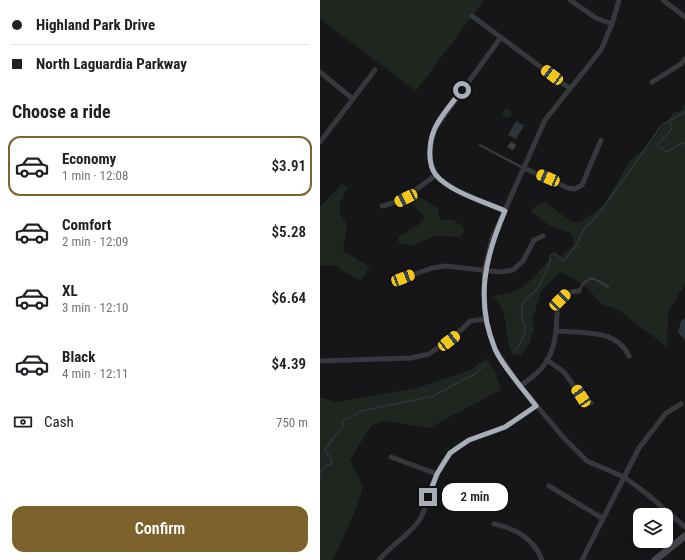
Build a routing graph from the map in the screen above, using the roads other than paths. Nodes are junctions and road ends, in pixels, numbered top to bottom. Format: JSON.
{"nodes":[{"id":1,"x":570,"y":0,"type":"edge"},
{"id":2,"x":619,"y":0,"type":"edge"},
{"id":3,"x":663,"y":0,"type":"edge"},
{"id":4,"x":472,"y":16,"type":"dead end"},
{"id":5,"x":685,"y":17,"type":"edge"},
{"id":6,"x":612,"y":24,"type":"junction"},
{"id":7,"x":501,"y":37,"type":"junction"},
{"id":8,"x":685,"y":59,"type":"edge"},
{"id":9,"x":375,"y":70,"type":"dead end"},
{"id":10,"x":320,"y":72,"type":"edge"},
{"id":11,"x":652,"y":82,"type":"dead end"},
{"id":12,"x":569,"y":88,"type":"junction"},
{"id":13,"x":353,"y":99,"type":"junction"},
{"id":14,"x":601,"y":140,"type":"dead end"},
{"id":15,"x":320,"y":142,"type":"edge"},
{"id":16,"x":480,"y":144,"type":"dead end"},
{"id":17,"x":524,"y":168,"type":"junction"},
{"id":18,"x":436,"y":175,"type":"junction"},
{"id":19,"x":382,"y":206,"type":"dead end"},
{"id":20,"x":505,"y":211,"type":"junction"},
{"id":21,"x":543,"y":236,"type":"dead end"},
{"id":22,"x":484,"y":271,"type":"junction"},
{"id":23,"x":403,"y":278,"type":"dead end"},
{"id":24,"x":608,"y":287,"type":"dead end"},
{"id":25,"x":579,"y":291,"type":"joint"},
{"id":26,"x":485,"y":319,"type":"junction"},
{"id":27,"x":556,"y":331,"type":"junction"},
{"id":28,"x":629,"y":356,"type":"dead end"},
{"id":29,"x":547,"y":360,"type":"junction"},
{"id":30,"x":320,"y":361,"type":"edge"},
{"id":31,"x":520,"y":386,"type":"junction"},
{"id":32,"x":591,"y":403,"type":"dead end"},
{"id":33,"x":681,"y":404,"type":"dead end"},
{"id":34,"x":536,"y":406,"type":"junction"},
{"id":35,"x":391,"y":457,"type":"dead end"},
{"id":36,"x":437,"y":474,"type":"junction"},
{"id":37,"x":624,"y":477,"type":"junction"},
{"id":38,"x":549,"y":486,"type":"dead end"},
{"id":39,"x":602,"y":518,"type":"junction"},
{"id":40,"x":494,"y":524,"type":"dead end"},
{"id":41,"x":685,"y":527,"type":"edge"},
{"id":42,"x":685,"y":536,"type":"edge"},
{"id":43,"x":379,"y":560,"type":"edge"},
{"id":44,"x":542,"y":560,"type":"edge"},
{"id":45,"x":582,"y":560,"type":"edge"},
{"id":46,"x":656,"y":560,"type":"edge"}],
"edges":[{"from":1,"to":6,"type":"street"},
{"from":2,"to":6,"type":"street"},
{"from":3,"to":5,"type":"street"},
{"from":4,"to":7,"type":"street"},
{"from":6,"to":12,"type":"street"},
{"from":7,"to":12,"type":"street"},
{"from":7,"to":18,"type":"street"},
{"from":8,"to":11,"type":"street"},
{"from":9,"to":13,"type":"street"},
{"from":10,"to":13,"type":"street"},
{"from":12,"to":17,"type":"street"},
{"from":13,"to":15,"type":"street"},
{"from":14,"to":17,"type":"street"},
{"from":16,"to":17,"type":"lane"},
{"from":17,"to":20,"type":"street"},
{"from":18,"to":19,"type":"street"},
{"from":18,"to":20,"type":"street"},
{"from":20,"to":22,"type":"street"},
{"from":21,"to":22,"type":"street"},
{"from":22,"to":23,"type":"street"},
{"from":22,"to":26,"type":"street"},
{"from":24,"to":25,"type":"lane"},
{"from":25,"to":27,"type":"street"},
{"from":26,"to":30,"type":"street"},
{"from":26,"to":31,"type":"street"},
{"from":27,"to":28,"type":"street"},
{"from":27,"to":29,"type":"street"},
{"from":29,"to":31,"type":"street"},
{"from":29,"to":32,"type":"street"},
{"from":31,"to":34,"type":"street"},
{"from":33,"to":37,"type":"street"},
{"from":34,"to":36,"type":"street"},
{"from":34,"to":37,"type":"street"},
{"from":35,"to":36,"type":"street"},
{"from":36,"to":43,"type":"street"},
{"from":37,"to":39,"type":"street"},
{"from":37,"to":41,"type":"street"},
{"from":38,"to":39,"type":"street"},
{"from":39,"to":45,"type":"street"},
{"from":40,"to":44,"type":"street"},
{"from":42,"to":46,"type":"street"}]}
